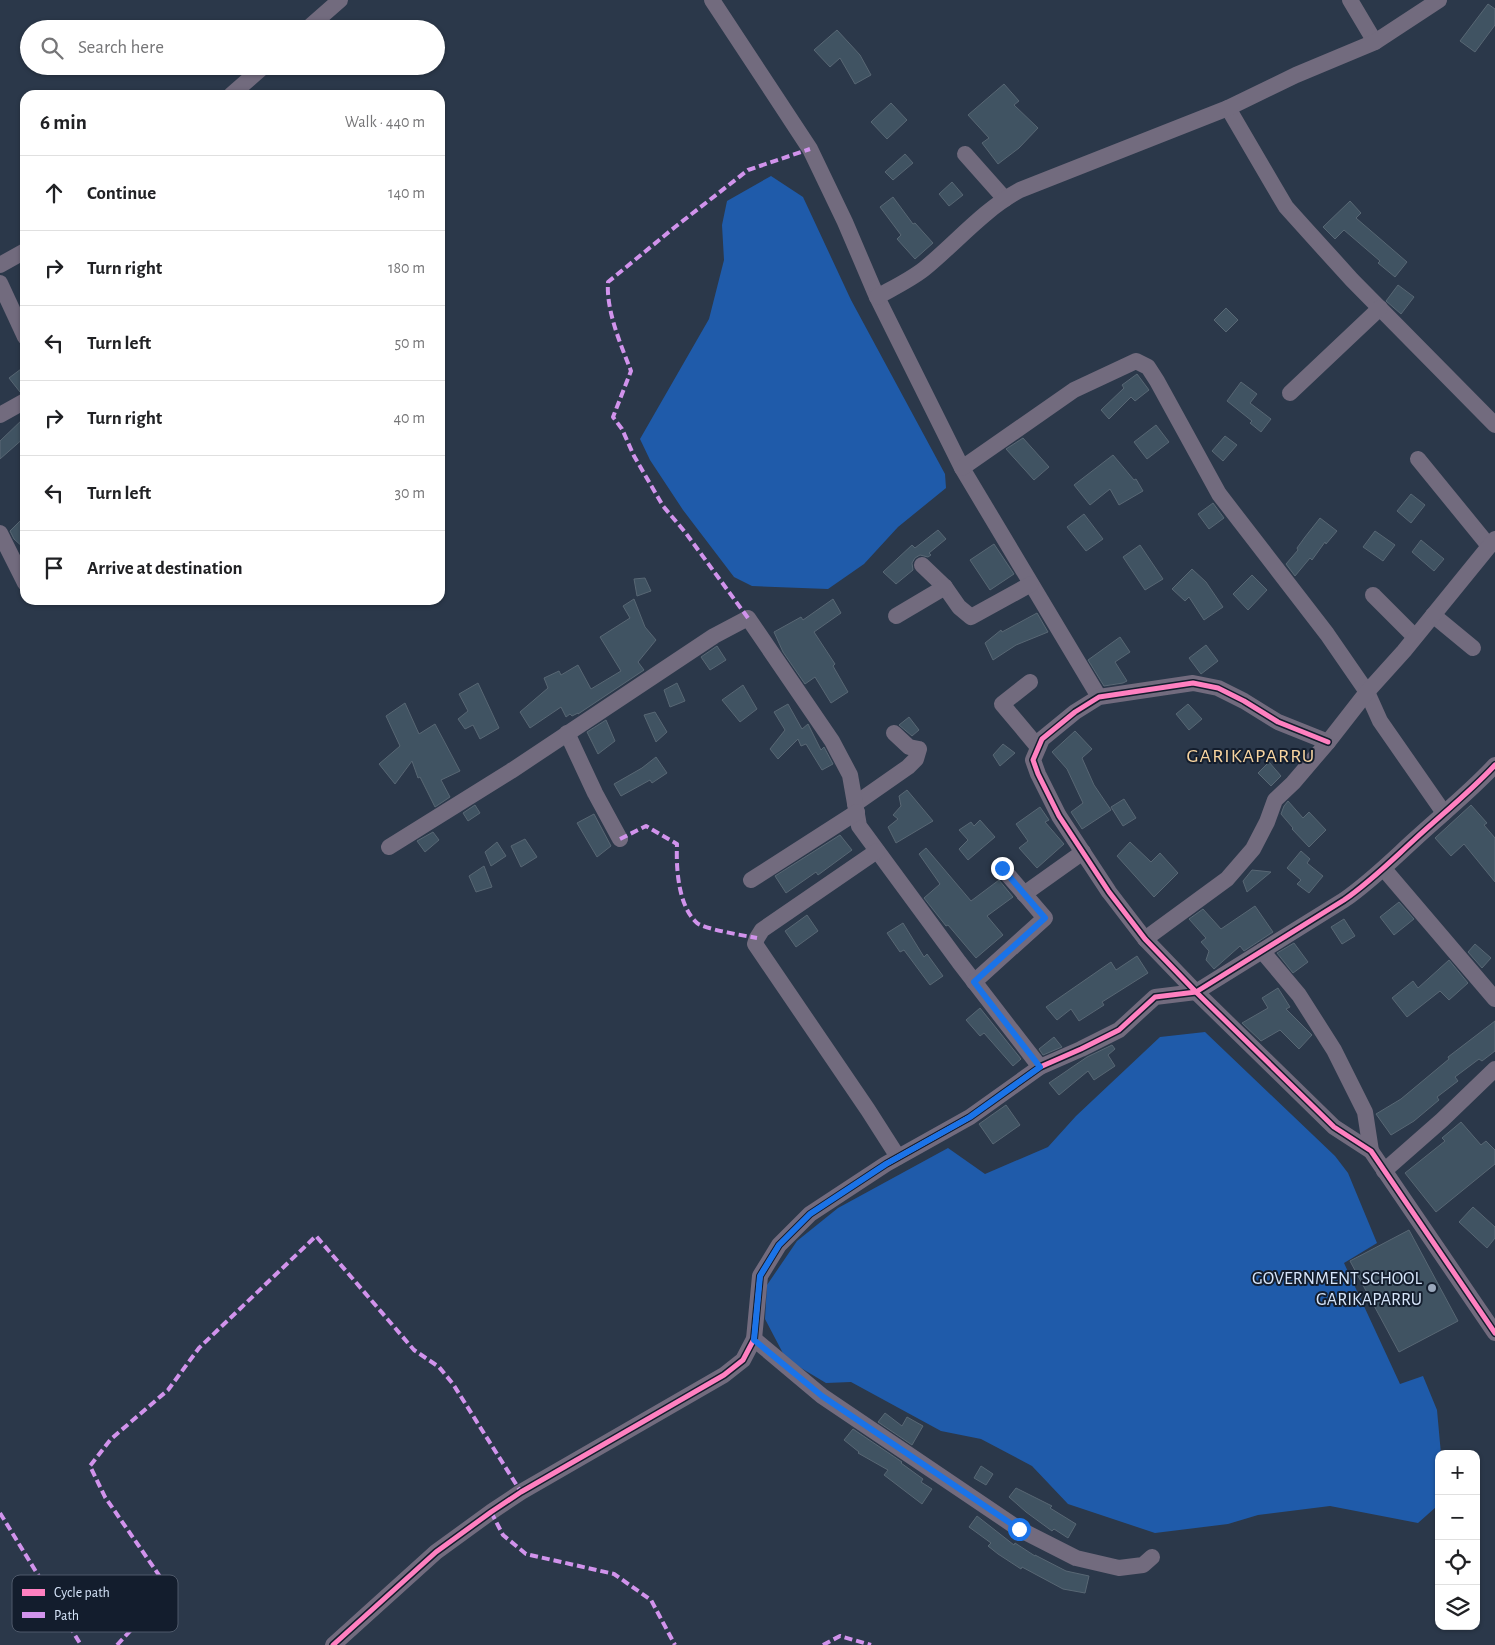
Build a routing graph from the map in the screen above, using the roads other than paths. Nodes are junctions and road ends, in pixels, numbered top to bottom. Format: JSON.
{"nodes":[{"id":1,"x":340,"y":0,"type":"edge"},
{"id":2,"x":712,"y":0,"type":"edge"},
{"id":3,"x":1350,"y":0,"type":"edge"},
{"id":4,"x":1439,"y":0,"type":"edge"},
{"id":5,"x":317,"y":20,"type":"edge"},
{"id":6,"x":1374,"y":42,"type":"junction"},
{"id":7,"x":254,"y":75,"type":"edge"},
{"id":8,"x":237,"y":90,"type":"edge"},
{"id":9,"x":1228,"y":108,"type":"junction"},
{"id":10,"x":966,"y":154,"type":"dead end"},
{"id":11,"x":1005,"y":199,"type":"junction"},
{"id":12,"x":20,"y":255,"type":"edge"},
{"id":13,"x":0,"y":265,"type":"edge"},
{"id":14,"x":0,"y":283,"type":"edge"},
{"id":15,"x":877,"y":297,"type":"junction"},
{"id":16,"x":1380,"y":308,"type":"junction"},
{"id":17,"x":20,"y":326,"type":"edge"},
{"id":18,"x":1290,"y":393,"type":"dead end"},
{"id":19,"x":20,"y":404,"type":"edge"},
{"id":20,"x":0,"y":415,"type":"edge"},
{"id":21,"x":1495,"y":425,"type":"edge"},
{"id":22,"x":1418,"y":459,"type":"dead end"},
{"id":23,"x":962,"y":468,"type":"junction"},
{"id":24,"x":0,"y":533,"type":"edge"},
{"id":25,"x":1492,"y":543,"type":"edge"},
{"id":26,"x":922,"y":565,"type":"dead end"},
{"id":27,"x":20,"y":573,"type":"edge"},
{"id":28,"x":1031,"y":584,"type":"junction"},
{"id":29,"x":945,"y":588,"type":"junction"},
{"id":30,"x":1372,"y":595,"type":"dead end"},
{"id":31,"x":1433,"y":615,"type":"junction"},
{"id":32,"x":896,"y":616,"type":"dead end"},
{"id":33,"x":1415,"y":637,"type":"junction"},
{"id":34,"x":1473,"y":648,"type":"dead end"},
{"id":35,"x":1030,"y":682,"type":"dead end"},
{"id":36,"x":1368,"y":692,"type":"junction"},
{"id":37,"x":1099,"y":697,"type":"junction"},
{"id":38,"x":567,"y":734,"type":"junction"},
{"id":39,"x":894,"y":734,"type":"dead end"},
{"id":40,"x":1328,"y":742,"type":"junction"},
{"id":41,"x":1038,"y":747,"type":"junction"},
{"id":42,"x":1495,"y":765,"type":"edge"},
{"id":43,"x":856,"y":808,"type":"junction"},
{"id":44,"x":1444,"y":813,"type":"junction"},
{"id":45,"x":620,"y":839,"type":"dead end"},
{"id":46,"x":389,"y":847,"type":"dead end"},
{"id":47,"x":877,"y":851,"type":"junction"},
{"id":48,"x":1083,"y":852,"type":"junction"},
{"id":49,"x":1002,"y":868,"type":"dead end"},
{"id":50,"x":1384,"y":869,"type":"junction"},
{"id":51,"x":751,"y":880,"type":"dead end"},
{"id":52,"x":1024,"y":894,"type":"junction"},
{"id":53,"x":1145,"y":939,"type":"junction"},
{"id":54,"x":1262,"y":951,"type":"junction"},
{"id":55,"x":974,"y":982,"type":"junction"},
{"id":56,"x":1196,"y":992,"type":"junction"},
{"id":57,"x":1495,"y":1000,"type":"edge"},
{"id":58,"x":1040,"y":1067,"type":"junction"},
{"id":59,"x":1495,"y":1070,"type":"edge"},
{"id":60,"x":1371,"y":1151,"type":"junction"},
{"id":61,"x":898,"y":1157,"type":"junction"},
{"id":62,"x":1384,"y":1171,"type":"junction"},
{"id":63,"x":1495,"y":1333,"type":"edge"},
{"id":64,"x":754,"y":1340,"type":"junction"},
{"id":65,"x":1152,"y":1557,"type":"dead end"},
{"id":66,"x":333,"y":1645,"type":"edge"}],
"edges":[{"from":1,"to":5,"type":"street"},
{"from":2,"to":15,"type":"street"},
{"from":3,"to":6,"type":"street"},
{"from":4,"to":6,"type":"street"},
{"from":6,"to":9,"type":"street"},
{"from":7,"to":8,"type":"street"},
{"from":9,"to":11,"type":"street"},
{"from":9,"to":16,"type":"street"},
{"from":10,"to":11,"type":"street"},
{"from":11,"to":15,"type":"street"},
{"from":12,"to":13,"type":"street"},
{"from":14,"to":17,"type":"street"},
{"from":15,"to":23,"type":"street"},
{"from":16,"to":18,"type":"street"},
{"from":16,"to":21,"type":"street"},
{"from":19,"to":20,"type":"street"},
{"from":22,"to":25,"type":"street"},
{"from":23,"to":28,"type":"street"},
{"from":23,"to":36,"type":"street"},
{"from":24,"to":27,"type":"street"},
{"from":25,"to":31,"type":"street"},
{"from":26,"to":29,"type":"street"},
{"from":28,"to":29,"type":"street"},
{"from":28,"to":37,"type":"street"},
{"from":29,"to":32,"type":"street"},
{"from":30,"to":33,"type":"street"},
{"from":31,"to":33,"type":"street"},
{"from":31,"to":34,"type":"street"},
{"from":33,"to":36,"type":"street"},
{"from":35,"to":41,"type":"street"},
{"from":36,"to":40,"type":"street"},
{"from":36,"to":44,"type":"street"},
{"from":37,"to":40,"type":"street"},
{"from":37,"to":41,"type":"street"},
{"from":38,"to":43,"type":"street"},
{"from":38,"to":45,"type":"street"},
{"from":38,"to":46,"type":"street"},
{"from":39,"to":43,"type":"street"},
{"from":40,"to":53,"type":"street"},
{"from":41,"to":48,"type":"street"},
{"from":42,"to":44,"type":"street"},
{"from":43,"to":47,"type":"street"},
{"from":43,"to":51,"type":"street"},
{"from":44,"to":50,"type":"street"},
{"from":47,"to":55,"type":"street"},
{"from":47,"to":61,"type":"street"},
{"from":48,"to":52,"type":"street"},
{"from":48,"to":53,"type":"street"},
{"from":49,"to":52,"type":"street"},
{"from":50,"to":54,"type":"street"},
{"from":50,"to":57,"type":"street"},
{"from":52,"to":55,"type":"street"},
{"from":53,"to":56,"type":"street"},
{"from":54,"to":56,"type":"street"},
{"from":54,"to":60,"type":"street"},
{"from":55,"to":58,"type":"street"},
{"from":56,"to":58,"type":"street"},
{"from":56,"to":60,"type":"street"},
{"from":58,"to":61,"type":"street"},
{"from":59,"to":62,"type":"street"},
{"from":60,"to":62,"type":"street"},
{"from":61,"to":64,"type":"street"},
{"from":62,"to":63,"type":"street"},
{"from":64,"to":65,"type":"street"},
{"from":64,"to":66,"type":"street"}]}
